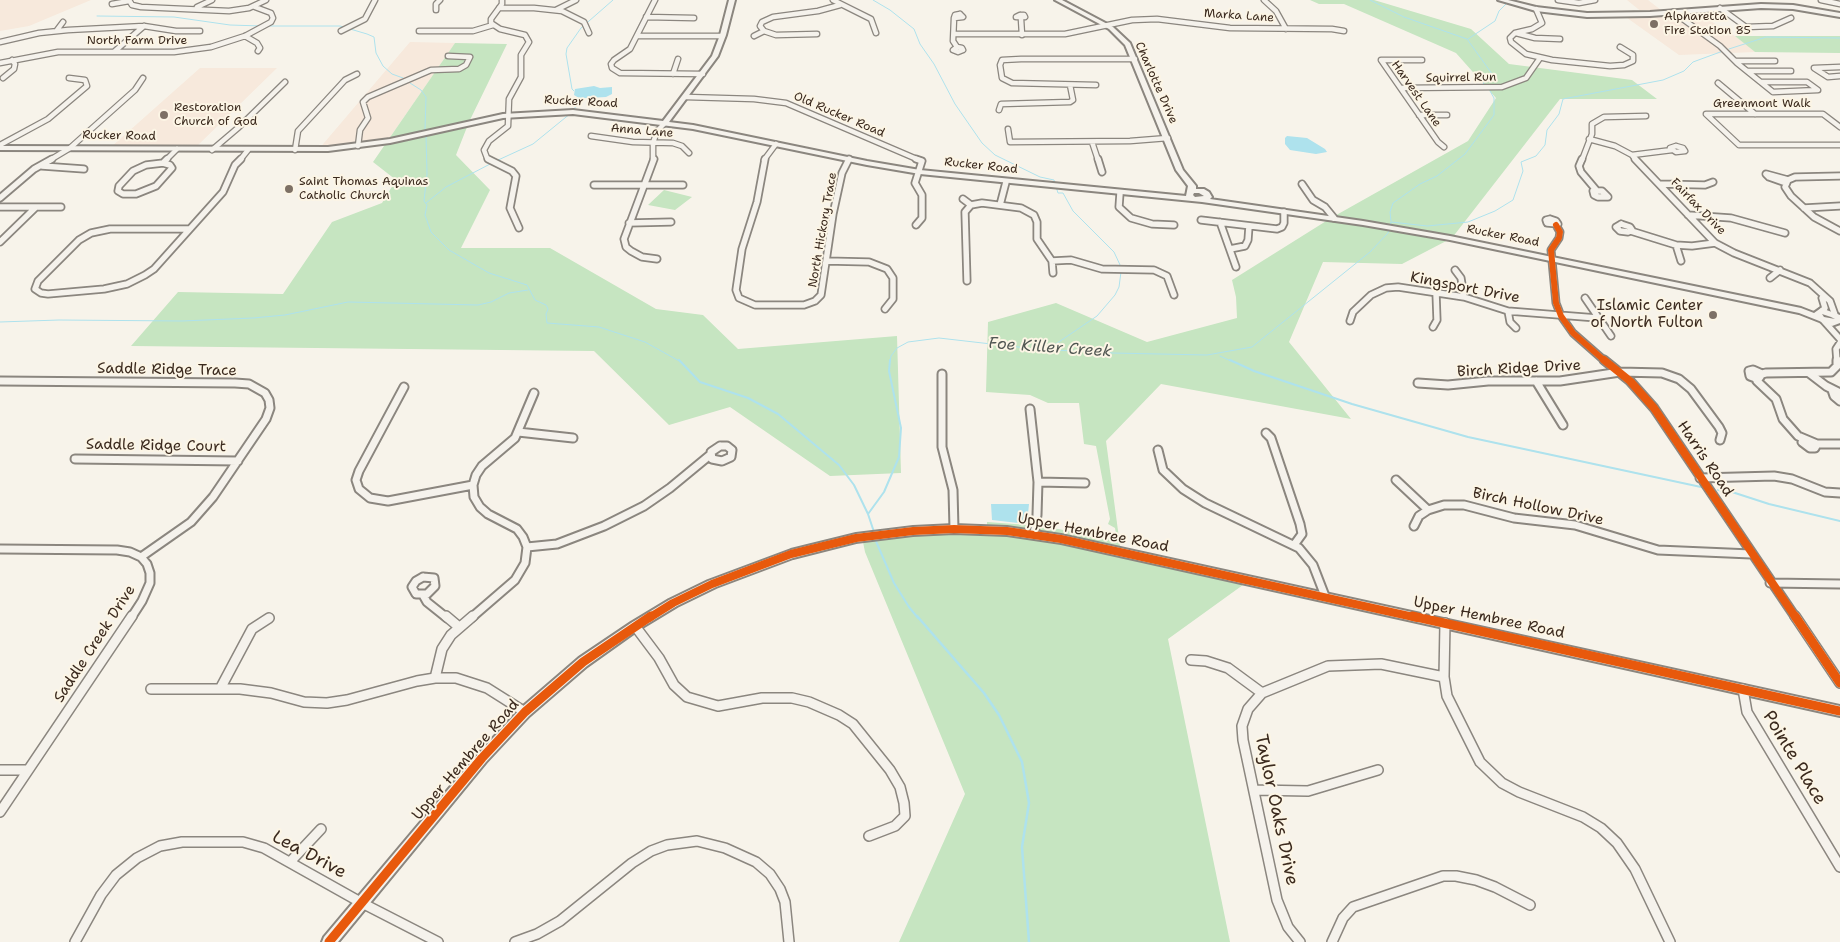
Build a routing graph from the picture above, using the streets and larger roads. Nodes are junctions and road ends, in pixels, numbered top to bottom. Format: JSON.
{"nodes":[{"id":1,"x":212,"y":0,"type":"edge"},
{"id":2,"x":266,"y":0,"type":"edge"},
{"id":3,"x":375,"y":0,"type":"edge"},
{"id":4,"x":440,"y":0,"type":"edge"},
{"id":5,"x":502,"y":0,"type":"edge"},
{"id":6,"x":576,"y":0,"type":"edge"},
{"id":7,"x":655,"y":0,"type":"edge"},
{"id":8,"x":732,"y":0,"type":"edge"},
{"id":9,"x":833,"y":0,"type":"edge"},
{"id":10,"x":1058,"y":0,"type":"edge"},
{"id":11,"x":1264,"y":0,"type":"edge"},
{"id":12,"x":1501,"y":0,"type":"edge"},
{"id":13,"x":1558,"y":0,"type":"edge"},
{"id":14,"x":1595,"y":0,"type":"edge"},
{"id":15,"x":1821,"y":0,"type":"edge"},
{"id":16,"x":129,"y":1,"type":"edge"},
{"id":17,"x":112,"y":4,"type":"dead end"},
{"id":18,"x":1840,"y":4,"type":"edge"},
{"id":19,"x":840,"y":5,"type":"junction"},
{"id":20,"x":255,"y":7,"type":"junction"},
{"id":21,"x":194,"y":8,"type":"junction"},
{"id":22,"x":500,"y":8,"type":"junction"},
{"id":23,"x":1720,"y":8,"type":"junction"},
{"id":24,"x":1536,"y":9,"type":"junction"},
{"id":25,"x":436,"y":10,"type":"dead end"},
{"id":26,"x":556,"y":10,"type":"junction"},
{"id":27,"x":1673,"y":12,"type":"junction"},
{"id":28,"x":1840,"y":14,"type":"edge"},
{"id":29,"x":646,"y":17,"type":"junction"},
{"id":30,"x":694,"y":18,"type":"dead end"},
{"id":31,"x":954,"y":18,"type":"dead end"},
{"id":32,"x":1021,"y":18,"type":"dead end"},
{"id":33,"x":1791,"y":18,"type":"dead end"},
{"id":34,"x":63,"y":22,"type":"dead end"},
{"id":35,"x":493,"y":25,"type":"junction"},
{"id":36,"x":1107,"y":25,"type":"junction"},
{"id":37,"x":144,"y":26,"type":"junction"},
{"id":38,"x":1286,"y":29,"type":"junction"},
{"id":39,"x":57,"y":30,"type":"junction"},
{"id":40,"x":200,"y":31,"type":"dead end"},
{"id":41,"x":341,"y":31,"type":"dead end"},
{"id":42,"x":419,"y":31,"type":"dead end"},
{"id":43,"x":764,"y":31,"type":"junction"},
{"id":44,"x":1344,"y":31,"type":"dead end"},
{"id":45,"x":588,"y":33,"type":"dead end"},
{"id":46,"x":876,"y":33,"type":"dead end"},
{"id":47,"x":1515,"y":33,"type":"junction"},
{"id":48,"x":817,"y":34,"type":"dead end"},
{"id":49,"x":954,"y":34,"type":"junction"},
{"id":50,"x":1022,"y":34,"type":"junction"},
{"id":51,"x":245,"y":36,"type":"junction"},
{"id":52,"x":637,"y":36,"type":"junction"},
{"id":53,"x":723,"y":36,"type":"junction"},
{"id":54,"x":754,"y":36,"type":"dead end"},
{"id":55,"x":1560,"y":39,"type":"dead end"},
{"id":56,"x":126,"y":41,"type":"junction"},
{"id":57,"x":0,"y":42,"type":"edge"},
{"id":58,"x":957,"y":47,"type":"dead end"},
{"id":59,"x":1620,"y":47,"type":"dead end"},
{"id":60,"x":108,"y":51,"type":"junction"},
{"id":61,"x":115,"y":51,"type":"junction"},
{"id":62,"x":258,"y":51,"type":"dead end"},
{"id":63,"x":448,"y":56,"type":"dead end"},
{"id":64,"x":1540,"y":58,"type":"junction"},
{"id":65,"x":678,"y":59,"type":"dead end"},
{"id":66,"x":1135,"y":59,"type":"junction"},
{"id":67,"x":12,"y":60,"type":"junction"},
{"id":68,"x":1422,"y":60,"type":"dead end"},
{"id":69,"x":1736,"y":61,"type":"junction"},
{"id":70,"x":1775,"y":61,"type":"dead end"},
{"id":71,"x":0,"y":63,"type":"edge"},
{"id":72,"x":1840,"y":67,"type":"edge"},
{"id":73,"x":1747,"y":71,"type":"junction"},
{"id":74,"x":1792,"y":71,"type":"dead end"},
{"id":75,"x":357,"y":74,"type":"dead end"},
{"id":76,"x":673,"y":74,"type":"junction"},
{"id":77,"x":703,"y":74,"type":"junction"},
{"id":78,"x":1840,"y":76,"type":"edge"},
{"id":79,"x":3,"y":78,"type":"dead end"},
{"id":80,"x":69,"y":78,"type":"dead end"},
{"id":81,"x":143,"y":78,"type":"dead end"},
{"id":82,"x":285,"y":82,"type":"dead end"},
{"id":83,"x":1762,"y":82,"type":"junction"},
{"id":84,"x":1718,"y":83,"type":"dead end"},
{"id":85,"x":1070,"y":85,"type":"junction"},
{"id":86,"x":1096,"y":85,"type":"dead end"},
{"id":87,"x":1401,"y":88,"type":"junction"},
{"id":88,"x":686,"y":97,"type":"junction"},
{"id":89,"x":999,"y":110,"type":"dead end"},
{"id":90,"x":1755,"y":114,"type":"junction"},
{"id":91,"x":509,"y":115,"type":"junction"},
{"id":92,"x":1419,"y":115,"type":"junction"},
{"id":93,"x":1447,"y":115,"type":"dead end"},
{"id":94,"x":1646,"y":116,"type":"dead end"},
{"id":95,"x":666,"y":123,"type":"junction"},
{"id":96,"x":1840,"y":127,"type":"edge"},
{"id":97,"x":1008,"y":129,"type":"dead end"},
{"id":98,"x":591,"y":136,"type":"dead end"},
{"id":99,"x":1168,"y":138,"type":"junction"},
{"id":100,"x":1589,"y":139,"type":"junction"},
{"id":101,"x":1092,"y":142,"type":"junction"},
{"id":102,"x":653,"y":143,"type":"junction"},
{"id":103,"x":776,"y":144,"type":"junction"},
{"id":104,"x":1840,"y":145,"type":"edge"},
{"id":105,"x":0,"y":146,"type":"edge"},
{"id":106,"x":358,"y":146,"type":"junction"},
{"id":107,"x":1444,"y":146,"type":"dead end"},
{"id":108,"x":70,"y":148,"type":"junction"},
{"id":109,"x":174,"y":149,"type":"junction"},
{"id":110,"x":212,"y":150,"type":"junction"},
{"id":111,"x":248,"y":150,"type":"junction"},
{"id":112,"x":295,"y":150,"type":"junction"},
{"id":113,"x":1672,"y":150,"type":"dead end"},
{"id":114,"x":689,"y":153,"type":"dead end"},
{"id":115,"x":1632,"y":155,"type":"junction"},
{"id":116,"x":849,"y":159,"type":"junction"},
{"id":117,"x":160,"y":163,"type":"junction"},
{"id":118,"x":42,"y":166,"type":"junction"},
{"id":119,"x":84,"y":169,"type":"dead end"},
{"id":120,"x":920,"y":172,"type":"junction"},
{"id":121,"x":1102,"y":172,"type":"dead end"},
{"id":122,"x":1840,"y":176,"type":"edge"},
{"id":123,"x":1188,"y":178,"type":"junction"},
{"id":124,"x":1006,"y":182,"type":"junction"},
{"id":125,"x":1713,"y":182,"type":"dead end"},
{"id":126,"x":1302,"y":184,"type":"dead end"},
{"id":127,"x":1660,"y":184,"type":"junction"},
{"id":128,"x":594,"y":185,"type":"dead end"},
{"id":129,"x":644,"y":185,"type":"junction"},
{"id":130,"x":683,"y":185,"type":"dead end"},
{"id":131,"x":1597,"y":190,"type":"dead end"},
{"id":132,"x":1120,"y":193,"type":"junction"},
{"id":133,"x":1192,"y":194,"type":"junction"},
{"id":134,"x":1205,"y":196,"type":"junction"},
{"id":135,"x":0,"y":198,"type":"edge"},
{"id":136,"x":963,"y":199,"type":"dead end"},
{"id":137,"x":1000,"y":204,"type":"junction"},
{"id":138,"x":971,"y":206,"type":"junction"},
{"id":139,"x":1840,"y":206,"type":"edge"},
{"id":140,"x":0,"y":207,"type":"edge"},
{"id":141,"x":61,"y":207,"type":"dead end"},
{"id":142,"x":35,"y":208,"type":"junction"},
{"id":143,"x":1804,"y":208,"type":"junction"},
{"id":144,"x":1284,"y":212,"type":"junction"},
{"id":145,"x":1688,"y":215,"type":"junction"},
{"id":146,"x":1334,"y":218,"type":"junction"},
{"id":147,"x":1201,"y":220,"type":"dead end"},
{"id":148,"x":672,"y":222,"type":"dead end"},
{"id":149,"x":1220,"y":222,"type":"junction"},
{"id":150,"x":630,"y":223,"type":"junction"},
{"id":151,"x":916,"y":225,"type":"dead end"},
{"id":152,"x":1174,"y":225,"type":"dead end"},
{"id":153,"x":1249,"y":226,"type":"junction"},
{"id":154,"x":1556,"y":226,"type":"dead end"},
{"id":155,"x":519,"y":228,"type":"dead end"},
{"id":156,"x":188,"y":230,"type":"junction"},
{"id":157,"x":1631,"y":231,"type":"dead end"},
{"id":158,"x":1840,"y":232,"type":"edge"},
{"id":159,"x":1785,"y":233,"type":"dead end"},
{"id":160,"x":0,"y":242,"type":"edge"},
{"id":161,"x":1715,"y":243,"type":"junction"},
{"id":162,"x":1676,"y":245,"type":"junction"},
{"id":163,"x":1230,"y":249,"type":"junction"},
{"id":164,"x":1551,"y":258,"type":"junction"},
{"id":165,"x":657,"y":260,"type":"dead end"},
{"id":166,"x":827,"y":261,"type":"junction"},
{"id":167,"x":1052,"y":261,"type":"junction"},
{"id":168,"x":1681,"y":261,"type":"dead end"},
{"id":169,"x":1236,"y":267,"type":"dead end"},
{"id":170,"x":1455,"y":270,"type":"dead end"},
{"id":171,"x":1780,"y":270,"type":"junction"},
{"id":172,"x":1053,"y":273,"type":"dead end"},
{"id":173,"x":1770,"y":278,"type":"dead end"},
{"id":174,"x":968,"y":281,"type":"dead end"},
{"id":175,"x":1436,"y":293,"type":"junction"},
{"id":176,"x":1174,"y":295,"type":"dead end"},
{"id":177,"x":1824,"y":296,"type":"junction"},
{"id":178,"x":1464,"y":297,"type":"junction"},
{"id":179,"x":1585,"y":298,"type":"dead end"},
{"id":180,"x":885,"y":309,"type":"dead end"},
{"id":181,"x":1508,"y":311,"type":"junction"},
{"id":182,"x":1822,"y":315,"type":"junction"},
{"id":183,"x":1561,"y":316,"type":"junction"},
{"id":184,"x":1597,"y":318,"type":"junction"},
{"id":185,"x":1838,"y":319,"type":"edge"},
{"id":186,"x":1350,"y":321,"type":"dead end"},
{"id":187,"x":1433,"y":326,"type":"dead end"},
{"id":188,"x":1516,"y":328,"type":"dead end"},
{"id":189,"x":1840,"y":332,"type":"edge"},
{"id":190,"x":1611,"y":336,"type":"dead end"},
{"id":191,"x":1840,"y":339,"type":"edge"},
{"id":192,"x":1840,"y":343,"type":"edge"},
{"id":193,"x":1838,"y":359,"type":"edge"},
{"id":194,"x":1620,"y":372,"type":"junction"},
{"id":195,"x":1809,"y":373,"type":"junction"},
{"id":196,"x":942,"y":374,"type":"dead end"},
{"id":197,"x":0,"y":381,"type":"edge"},
{"id":198,"x":1536,"y":381,"type":"junction"},
{"id":199,"x":1418,"y":383,"type":"dead end"},
{"id":200,"x":404,"y":387,"type":"dead end"},
{"id":201,"x":1832,"y":390,"type":"junction"},
{"id":202,"x":534,"y":393,"type":"dead end"},
{"id":203,"x":1840,"y":393,"type":"edge"},
{"id":204,"x":1840,"y":401,"type":"edge"},
{"id":205,"x":1030,"y":409,"type":"dead end"},
{"id":206,"x":1563,"y":425,"type":"dead end"},
{"id":207,"x":518,"y":432,"type":"junction"},
{"id":208,"x":1266,"y":433,"type":"dead end"},
{"id":209,"x":573,"y":438,"type":"dead end"},
{"id":210,"x":1720,"y":440,"type":"dead end"},
{"id":211,"x":1840,"y":444,"type":"edge"},
{"id":212,"x":1158,"y":450,"type":"dead end"},
{"id":213,"x":710,"y":454,"type":"dead end"},
{"id":214,"x":75,"y":459,"type":"dead end"},
{"id":215,"x":238,"y":461,"type":"junction"},
{"id":216,"x":1700,"y":478,"type":"junction"},
{"id":217,"x":1396,"y":480,"type":"dead end"},
{"id":218,"x":1038,"y":482,"type":"junction"},
{"id":219,"x":1085,"y":483,"type":"dead end"},
{"id":220,"x":473,"y":485,"type":"junction"},
{"id":221,"x":1840,"y":493,"type":"edge"},
{"id":222,"x":1428,"y":510,"type":"junction"},
{"id":223,"x":1414,"y":526,"type":"dead end"},
{"id":224,"x":954,"y":529,"type":"junction"},
{"id":225,"x":1034,"y":534,"type":"junction"},
{"id":226,"x":1294,"y":545,"type":"junction"},
{"id":227,"x":527,"y":547,"type":"junction"},
{"id":228,"x":0,"y":549,"type":"edge"},
{"id":229,"x":1751,"y":554,"type":"junction"},
{"id":230,"x":141,"y":557,"type":"junction"},
{"id":231,"x":1770,"y":583,"type":"junction"},
{"id":232,"x":1840,"y":584,"type":"edge"},
{"id":233,"x":423,"y":595,"type":"dead end"},
{"id":234,"x":1324,"y":596,"type":"junction"},
{"id":235,"x":269,"y":618,"type":"dead end"},
{"id":236,"x":1445,"y":623,"type":"junction"},
{"id":237,"x":635,"y":626,"type":"junction"},
{"id":238,"x":459,"y":627,"type":"junction"},
{"id":239,"x":1190,"y":660,"type":"dead end"},
{"id":240,"x":1444,"y":677,"type":"junction"},
{"id":241,"x":435,"y":678,"type":"junction"},
{"id":242,"x":1840,"y":683,"type":"edge"},
{"id":243,"x":151,"y":688,"type":"dead end"},
{"id":244,"x":220,"y":689,"type":"junction"},
{"id":245,"x":1744,"y":689,"type":"junction"},
{"id":246,"x":1262,"y":693,"type":"junction"},
{"id":247,"x":1840,"y":711,"type":"edge"},
{"id":248,"x":525,"y":712,"type":"junction"},
{"id":249,"x":0,"y":770,"type":"edge"},
{"id":250,"x":28,"y":770,"type":"junction"},
{"id":251,"x":1378,"y":770,"type":"dead end"},
{"id":252,"x":1254,"y":790,"type":"junction"},
{"id":253,"x":0,"y":812,"type":"edge"},
{"id":254,"x":321,"y":828,"type":"dead end"},
{"id":255,"x":869,"y":836,"type":"dead end"},
{"id":256,"x":290,"y":862,"type":"junction"},
{"id":257,"x":1840,"y":867,"type":"edge"},
{"id":258,"x":362,"y":903,"type":"junction"},
{"id":259,"x":1530,"y":905,"type":"dead end"},
{"id":260,"x":74,"y":942,"type":"edge"},
{"id":261,"x":329,"y":942,"type":"edge"},
{"id":262,"x":438,"y":942,"type":"edge"},
{"id":263,"x":514,"y":942,"type":"edge"},
{"id":264,"x":789,"y":942,"type":"edge"},
{"id":265,"x":1300,"y":942,"type":"edge"},
{"id":266,"x":1332,"y":942,"type":"edge"},
{"id":267,"x":1670,"y":942,"type":"edge"}],
"edges":[{"from":1,"to":21,"type":"street"},
{"from":2,"to":20,"type":"street"},
{"from":3,"to":41,"type":"street"},
{"from":4,"to":25,"type":"street"},
{"from":5,"to":22,"type":"street"},
{"from":6,"to":26,"type":"street"},
{"from":7,"to":29,"type":"street"},
{"from":8,"to":53,"type":"street"},
{"from":9,"to":19,"type":"street"},
{"from":10,"to":36,"type":"street","name":"Charlotte Drive"},
{"from":11,"to":38,"type":"street"},
{"from":12,"to":24,"type":"street"},
{"from":13,"to":14,"type":"street"},
{"from":15,"to":18,"type":"street"},
{"from":16,"to":17,"type":"street"},
{"from":16,"to":21,"type":"street"},
{"from":19,"to":43,"type":"street"},
{"from":19,"to":46,"type":"street"},
{"from":20,"to":21,"type":"street"},
{"from":20,"to":51,"type":"street","name":"North Farm Drive"},
{"from":22,"to":26,"type":"street"},
{"from":22,"to":35,"type":"street"},
{"from":23,"to":27,"type":"street"},
{"from":23,"to":28,"type":"street"},
{"from":23,"to":33,"type":"street"},
{"from":24,"to":27,"type":"street"},
{"from":24,"to":47,"type":"street"},
{"from":26,"to":45,"type":"street"},
{"from":27,"to":69,"type":"street"},
{"from":29,"to":30,"type":"street"},
{"from":29,"to":52,"type":"street"},
{"from":31,"to":49,"type":"street"},
{"from":32,"to":50,"type":"street"},
{"from":34,"to":39,"type":"street"},
{"from":35,"to":42,"type":"street"},
{"from":35,"to":91,"type":"street"},
{"from":36,"to":38,"type":"street","name":"Marka Lane"},
{"from":36,"to":50,"type":"street","name":"Marka Lane"},
{"from":36,"to":66,"type":"street","name":"Charlotte Drive"},
{"from":37,"to":39,"type":"street"},
{"from":37,"to":40,"type":"street"},
{"from":37,"to":56,"type":"street"},
{"from":38,"to":44,"type":"street","name":"Marka Lane"},
{"from":39,"to":57,"type":"street"},
{"from":43,"to":48,"type":"street"},
{"from":43,"to":54,"type":"street"},
{"from":47,"to":55,"type":"street"},
{"from":47,"to":64,"type":"street"},
{"from":49,"to":50,"type":"street","name":"Marka Lane"},
{"from":49,"to":58,"type":"street"},
{"from":51,"to":61,"type":"street","name":"North Farm Drive"},
{"from":51,"to":62,"type":"street"},
{"from":52,"to":53,"type":"street"},
{"from":52,"to":76,"type":"street"},
{"from":53,"to":77,"type":"street"},
{"from":56,"to":60,"type":"street"},
{"from":56,"to":61,"type":"street"},
{"from":59,"to":64,"type":"street"},
{"from":60,"to":61,"type":"street","name":"North Farm Drive"},
{"from":60,"to":67,"type":"street","name":"North Farm Drive"},
{"from":63,"to":106,"type":"street"},
{"from":64,"to":87,"type":"street","name":"Squirrel Run"},
{"from":65,"to":76,"type":"street"},
{"from":66,"to":85,"type":"street"},
{"from":66,"to":99,"type":"street","name":"Charlotte Drive"},
{"from":67,"to":71,"type":"street","name":"North Farm Drive"},
{"from":67,"to":79,"type":"street"},
{"from":68,"to":87,"type":"street","name":"Harvest Lane"},
{"from":69,"to":70,"type":"street"},
{"from":69,"to":73,"type":"street"},
{"from":72,"to":78,"type":"street"},
{"from":73,"to":74,"type":"street"},
{"from":73,"to":83,"type":"street"},
{"from":75,"to":112,"type":"street"},
{"from":76,"to":77,"type":"street"},
{"from":77,"to":88,"type":"street"},
{"from":80,"to":105,"type":"street"},
{"from":81,"to":108,"type":"street"},
{"from":82,"to":110,"type":"street"},
{"from":83,"to":83,"type":"street"},
{"from":84,"to":90,"type":"street"},
{"from":85,"to":86,"type":"street"},
{"from":85,"to":89,"type":"street"},
{"from":87,"to":92,"type":"street","name":"Harvest Lane"},
{"from":88,"to":95,"type":"street"},
{"from":88,"to":120,"type":"street","name":"Old Rucker Road"},
{"from":90,"to":96,"type":"street","name":"Greenmont Walk"},
{"from":90,"to":104,"type":"street","name":"Greenmont Walk"},
{"from":91,"to":95,"type":"street","name":"Rucker Road"},
{"from":91,"to":106,"type":"street","name":"Rucker Road"},
{"from":91,"to":155,"type":"street"},
{"from":92,"to":93,"type":"street"},
{"from":92,"to":107,"type":"street","name":"Harvest Lane"},
{"from":94,"to":100,"type":"street"},
{"from":95,"to":102,"type":"street"},
{"from":95,"to":103,"type":"street","name":"Rucker Road"},
{"from":97,"to":101,"type":"street"},
{"from":98,"to":102,"type":"street","name":"Anna Lane"},
{"from":99,"to":101,"type":"street"},
{"from":99,"to":123,"type":"street","name":"Charlotte Drive"},
{"from":100,"to":115,"type":"street","name":"Fairfax Drive"},
{"from":100,"to":131,"type":"street"},
{"from":101,"to":121,"type":"street"},
{"from":102,"to":114,"type":"street","name":"Anna Lane"},
{"from":102,"to":129,"type":"street"},
{"from":103,"to":116,"type":"street","name":"Rucker Road"},
{"from":103,"to":166,"type":"street","name":"North Hickory Trace"},
{"from":105,"to":108,"type":"street","name":"Rucker Road"},
{"from":106,"to":112,"type":"street","name":"Rucker Road"},
{"from":108,"to":109,"type":"street","name":"Rucker Road"},
{"from":108,"to":118,"type":"street"},
{"from":109,"to":110,"type":"street","name":"Rucker Road"},
{"from":109,"to":117,"type":"street"},
{"from":110,"to":111,"type":"street","name":"Rucker Road"},
{"from":111,"to":112,"type":"street","name":"Rucker Road"},
{"from":111,"to":156,"type":"street"},
{"from":113,"to":115,"type":"street"},
{"from":115,"to":127,"type":"street","name":"Fairfax Drive"},
{"from":116,"to":120,"type":"street","name":"Rucker Road"},
{"from":116,"to":166,"type":"street","name":"North Hickory Trace"},
{"from":117,"to":117,"type":"street"},
{"from":118,"to":119,"type":"street"},
{"from":118,"to":135,"type":"street"},
{"from":120,"to":124,"type":"street","name":"Rucker Road"},
{"from":120,"to":151,"type":"street"},
{"from":122,"to":143,"type":"street"},
{"from":123,"to":133,"type":"street","name":"Charlotte Drive"},
{"from":123,"to":134,"type":"street","name":"Charlotte Drive"},
{"from":124,"to":132,"type":"street","name":"Rucker Road"},
{"from":124,"to":137,"type":"street"},
{"from":125,"to":127,"type":"street"},
{"from":126,"to":146,"type":"street"},
{"from":127,"to":145,"type":"street","name":"Fairfax Drive"},
{"from":128,"to":129,"type":"street"},
{"from":129,"to":130,"type":"street"},
{"from":129,"to":150,"type":"street"},
{"from":132,"to":133,"type":"street","name":"Rucker Road"},
{"from":132,"to":152,"type":"street"},
{"from":133,"to":134,"type":"street","name":"Rucker Road"},
{"from":134,"to":144,"type":"street","name":"Rucker Road"},
{"from":136,"to":138,"type":"street"},
{"from":137,"to":138,"type":"street"},
{"from":137,"to":167,"type":"street"},
{"from":138,"to":174,"type":"street"},
{"from":139,"to":143,"type":"street"},
{"from":140,"to":142,"type":"street"},
{"from":141,"to":142,"type":"street"},
{"from":142,"to":160,"type":"street"},
{"from":143,"to":158,"type":"street"},
{"from":144,"to":146,"type":"street","name":"Rucker Road"},
{"from":144,"to":153,"type":"street"},
{"from":145,"to":159,"type":"street"},
{"from":145,"to":161,"type":"street","name":"Fairfax Drive"},
{"from":146,"to":164,"type":"street","name":"Rucker Road"},
{"from":147,"to":149,"type":"street"},
{"from":148,"to":150,"type":"street"},
{"from":149,"to":153,"type":"street"},
{"from":149,"to":163,"type":"street"},
{"from":150,"to":165,"type":"street"},
{"from":153,"to":163,"type":"street"},
{"from":154,"to":164,"type":"street"},
{"from":156,"to":156,"type":"street"},
{"from":157,"to":162,"type":"street"},
{"from":161,"to":162,"type":"street"},
{"from":161,"to":171,"type":"street","name":"Fairfax Drive"},
{"from":162,"to":168,"type":"street"},
{"from":163,"to":169,"type":"street"},
{"from":164,"to":182,"type":"street","name":"Rucker Road"},
{"from":164,"to":183,"type":"street","name":"Harris Road"},
{"from":166,"to":180,"type":"street"},
{"from":167,"to":172,"type":"street"},
{"from":167,"to":176,"type":"street"},
{"from":170,"to":178,"type":"street"},
{"from":171,"to":173,"type":"street"},
{"from":171,"to":177,"type":"street","name":"Fairfax Drive"},
{"from":175,"to":178,"type":"street","name":"Kingsport Drive"},
{"from":175,"to":186,"type":"street","name":"Kingsport Drive"},
{"from":175,"to":187,"type":"street"},
{"from":177,"to":182,"type":"street"},
{"from":177,"to":185,"type":"street","name":"Fairfax Drive"},
{"from":178,"to":181,"type":"street","name":"Kingsport Drive"},
{"from":179,"to":184,"type":"street"},
{"from":181,"to":183,"type":"street","name":"Kingsport Drive"},
{"from":181,"to":188,"type":"street"},
{"from":182,"to":185,"type":"street","name":"Rucker Road"},
{"from":182,"to":191,"type":"street"},
{"from":183,"to":184,"type":"street","name":"Kingsport Drive"},
{"from":183,"to":194,"type":"street","name":"Harris Road"},
{"from":184,"to":190,"type":"street"},
{"from":185,"to":189,"type":"street","name":"Fairfax Drive"},
{"from":192,"to":193,"type":"street"},
{"from":193,"to":195,"type":"street"},
{"from":194,"to":198,"type":"street","name":"Birch Ridge Drive"},
{"from":194,"to":210,"type":"street","name":"Birch Ridge Drive"},
{"from":194,"to":216,"type":"street","name":"Harris Road"},
{"from":195,"to":201,"type":"street"},
{"from":195,"to":211,"type":"street"},
{"from":196,"to":224,"type":"street"},
{"from":197,"to":215,"type":"street","name":"Saddle Ridge Trace"},
{"from":198,"to":199,"type":"street","name":"Birch Ridge Drive"},
{"from":198,"to":206,"type":"street"},
{"from":200,"to":220,"type":"street"},
{"from":201,"to":203,"type":"street"},
{"from":201,"to":204,"type":"street"},
{"from":202,"to":207,"type":"street"},
{"from":205,"to":218,"type":"street"},
{"from":207,"to":209,"type":"street"},
{"from":207,"to":220,"type":"street"},
{"from":208,"to":226,"type":"street"},
{"from":212,"to":226,"type":"street"},
{"from":213,"to":227,"type":"street"},
{"from":214,"to":215,"type":"street","name":"Saddle Ridge Court"},
{"from":215,"to":230,"type":"street","name":"Saddle Ridge Trace"},
{"from":216,"to":221,"type":"street"},
{"from":216,"to":229,"type":"street","name":"Harris Road"},
{"from":217,"to":222,"type":"street"},
{"from":218,"to":219,"type":"street"},
{"from":218,"to":225,"type":"street"},
{"from":220,"to":227,"type":"street"},
{"from":222,"to":223,"type":"street"},
{"from":222,"to":229,"type":"street","name":"Birch Hollow Drive"},
{"from":224,"to":225,"type":"street","name":"Upper Hembree Road"},
{"from":224,"to":237,"type":"street","name":"Upper Hembree Road"},
{"from":225,"to":234,"type":"street","name":"Upper Hembree Road"},
{"from":226,"to":234,"type":"street"},
{"from":227,"to":238,"type":"street"},
{"from":228,"to":230,"type":"street"},
{"from":229,"to":231,"type":"street","name":"Harris Road"},
{"from":230,"to":250,"type":"street","name":"Saddle Creek Drive"},
{"from":231,"to":232,"type":"street"},
{"from":231,"to":242,"type":"street","name":"Harris Road"},
{"from":233,"to":238,"type":"street"},
{"from":234,"to":236,"type":"street","name":"Upper Hembree Road"},
{"from":235,"to":244,"type":"street"},
{"from":236,"to":240,"type":"street"},
{"from":236,"to":245,"type":"street","name":"Upper Hembree Road"},
{"from":237,"to":248,"type":"street","name":"Upper Hembree Road"},
{"from":237,"to":255,"type":"street"},
{"from":238,"to":241,"type":"street"},
{"from":239,"to":246,"type":"street"},
{"from":240,"to":246,"type":"street","name":"Taylor Oaks Drive"},
{"from":240,"to":267,"type":"street"},
{"from":241,"to":244,"type":"street"},
{"from":241,"to":248,"type":"street"},
{"from":243,"to":244,"type":"street"},
{"from":245,"to":247,"type":"street","name":"Upper Hembree Road"},
{"from":245,"to":257,"type":"street","name":"Pointe Place"},
{"from":246,"to":252,"type":"street","name":"Taylor Oaks Drive"},
{"from":248,"to":258,"type":"street","name":"Upper Hembree Road"},
{"from":249,"to":250,"type":"street"},
{"from":250,"to":253,"type":"street","name":"Saddle Creek Drive"},
{"from":251,"to":252,"type":"street"},
{"from":252,"to":265,"type":"street","name":"Taylor Oaks Drive"},
{"from":254,"to":256,"type":"street"},
{"from":256,"to":258,"type":"street","name":"Lea Drive"},
{"from":256,"to":260,"type":"street","name":"Lea Drive"},
{"from":258,"to":261,"type":"street","name":"Upper Hembree Road"},
{"from":258,"to":262,"type":"street","name":"Lea Drive"},
{"from":259,"to":266,"type":"street"},
{"from":263,"to":264,"type":"street"}]}
